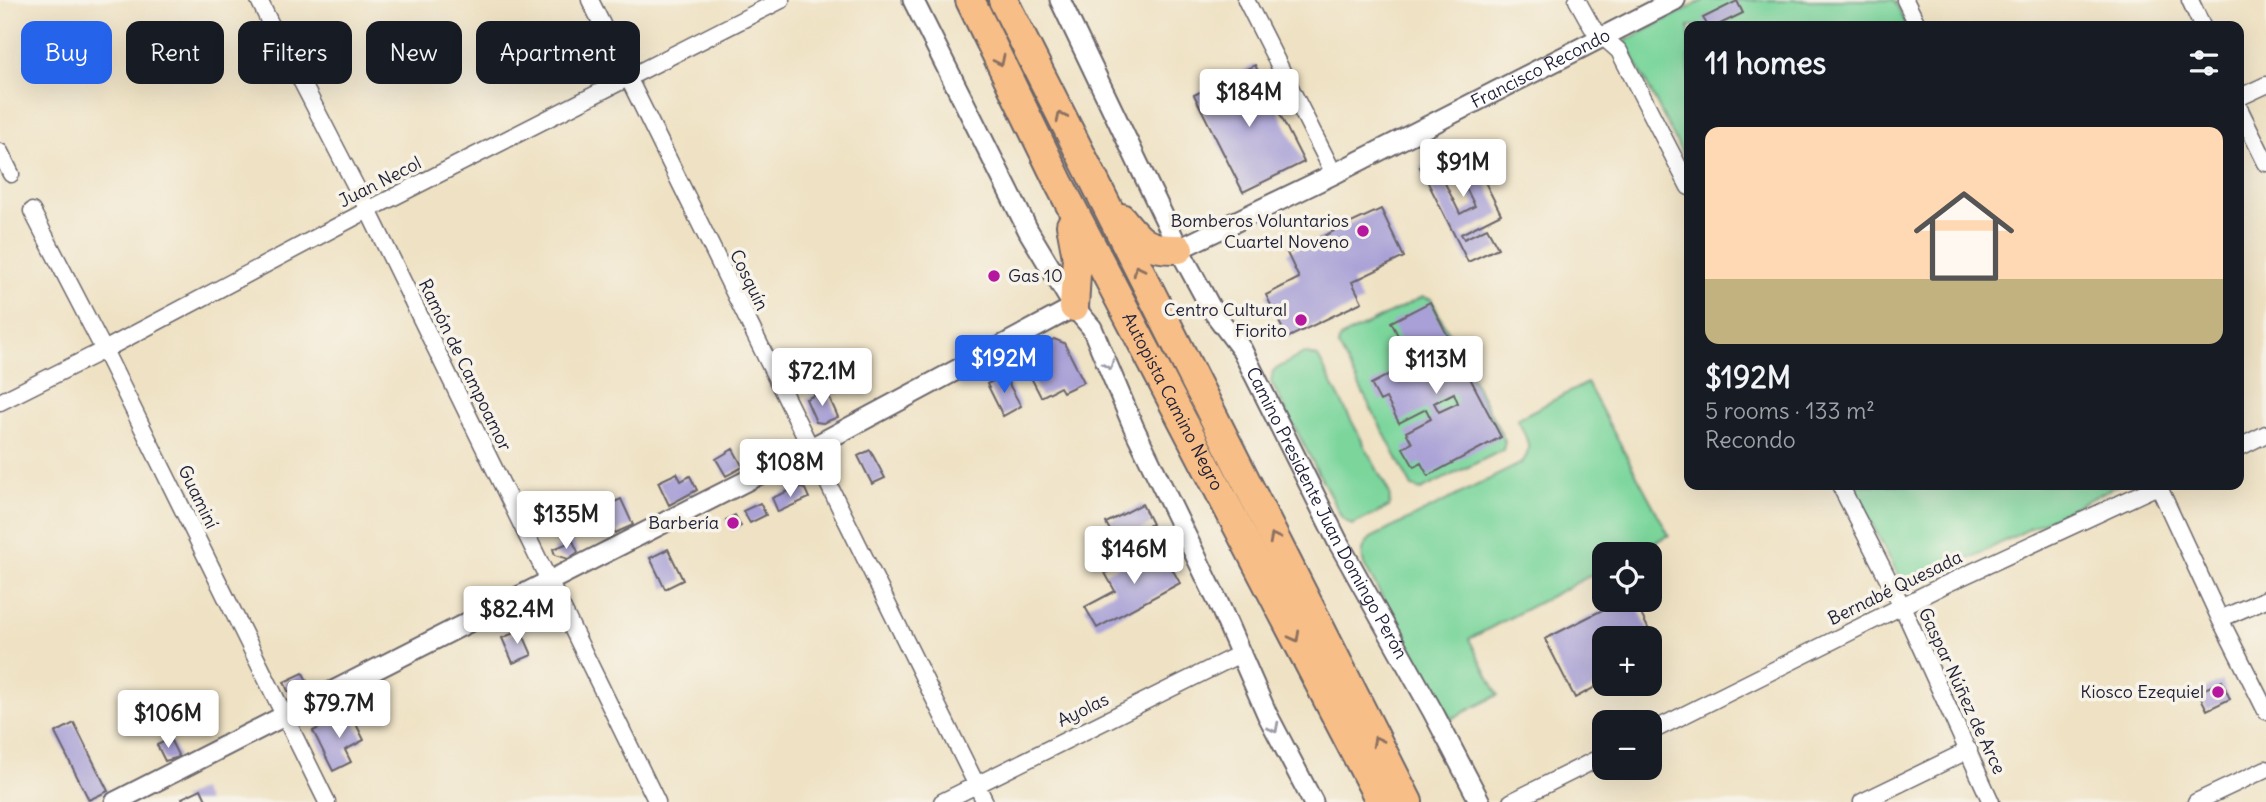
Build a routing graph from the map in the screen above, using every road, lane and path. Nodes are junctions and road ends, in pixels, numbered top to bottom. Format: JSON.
{"nodes":[{"id":1,"x":258,"y":0,"type":"edge"},
{"id":2,"x":590,"y":0,"type":"edge"},
{"id":3,"x":781,"y":0,"type":"edge"},
{"id":4,"x":913,"y":0,"type":"edge"},
{"id":5,"x":970,"y":0,"type":"edge"},
{"id":6,"x":1003,"y":0,"type":"edge"},
{"id":7,"x":1060,"y":0,"type":"edge"},
{"id":8,"x":1246,"y":0,"type":"edge"},
{"id":9,"x":1577,"y":0,"type":"edge"},
{"id":10,"x":1675,"y":0,"type":"edge"},
{"id":11,"x":1905,"y":0,"type":"edge"},
{"id":12,"x":2190,"y":0,"type":"edge"},
{"id":13,"x":269,"y":21,"type":"edge"},
{"id":14,"x":600,"y":21,"type":"edge"},
{"id":15,"x":1916,"y":21,"type":"edge"},
{"id":16,"x":2200,"y":21,"type":"edge"},
{"id":17,"x":1604,"y":36,"type":"junction"},
{"id":18,"x":640,"y":71,"type":"edge"},
{"id":19,"x":303,"y":84,"type":"edge"},
{"id":20,"x":615,"y":84,"type":"edge"},
{"id":21,"x":630,"y":84,"type":"edge"},
{"id":22,"x":2266,"y":85,"type":"edge"},
{"id":23,"x":2244,"y":96,"type":"edge"},
{"id":24,"x":2244,"y":118,"type":"edge"},
{"id":25,"x":0,"y":152,"type":"edge"},
{"id":26,"x":2266,"y":163,"type":"edge"},
{"id":27,"x":11,"y":174,"type":"dead end"},
{"id":28,"x":1334,"y":174,"type":"junction"},
{"id":29,"x":1684,"y":177,"type":"edge"},
{"id":30,"x":1091,"y":178,"type":"junction"},
{"id":31,"x":1060,"y":185,"type":"junction"},
{"id":32,"x":368,"y":210,"type":"junction"},
{"id":33,"x":32,"y":211,"type":"dead end"},
{"id":34,"x":1179,"y":249,"type":"junction"},
{"id":35,"x":1074,"y":307,"type":"junction"},
{"id":36,"x":104,"y":350,"type":"junction"},
{"id":37,"x":0,"y":402,"type":"edge"},
{"id":38,"x":2266,"y":434,"type":"edge"},
{"id":39,"x":2244,"y":445,"type":"edge"},
{"id":40,"x":811,"y":448,"type":"junction"},
{"id":41,"x":1843,"y":490,"type":"edge"},
{"id":42,"x":2148,"y":490,"type":"edge"},
{"id":43,"x":2161,"y":490,"type":"edge"},
{"id":44,"x":549,"y":582,"type":"junction"},
{"id":45,"x":2266,"y":599,"type":"edge"},
{"id":46,"x":1902,"y":606,"type":"junction"},
{"id":47,"x":2220,"y":619,"type":"junction"},
{"id":48,"x":1242,"y":653,"type":"junction"},
{"id":49,"x":2266,"y":711,"type":"edge"},
{"id":50,"x":285,"y":715,"type":"junction"},
{"id":51,"x":1662,"y":726,"type":"edge"},
{"id":52,"x":1969,"y":750,"type":"junction"},
{"id":53,"x":1592,"y":762,"type":"edge"},
{"id":54,"x":2266,"y":769,"type":"edge"},
{"id":55,"x":976,"y":785,"type":"junction"},
{"id":56,"x":115,"y":802,"type":"edge"},
{"id":57,"x":327,"y":802,"type":"edge"},
{"id":58,"x":657,"y":802,"type":"edge"},
{"id":59,"x":942,"y":802,"type":"edge"},
{"id":60,"x":985,"y":802,"type":"edge"},
{"id":61,"x":1313,"y":802,"type":"edge"},
{"id":62,"x":1381,"y":802,"type":"edge"},
{"id":63,"x":1408,"y":802,"type":"edge"},
{"id":64,"x":1480,"y":802,"type":"edge"},
{"id":65,"x":1511,"y":802,"type":"edge"},
{"id":66,"x":1862,"y":802,"type":"edge"},
{"id":67,"x":1991,"y":802,"type":"edge"},
{"id":68,"x":2196,"y":802,"type":"edge"}],
"edges":[{"from":1,"to":13,"type":"street"},
{"from":2,"to":14,"type":"street","name":"Cosquín"},
{"from":3,"to":18,"type":"street","name":"Juan Necol"},
{"from":4,"to":35,"type":"street"},
{"from":5,"to":31,"type":"highway","name":"Autopista Camino Negro","one_way":true},
{"from":30,"to":6,"type":"highway","name":"Autopista Camino Negro","one_way":true},
{"from":7,"to":34,"type":"street","name":"Camino Presidente Juan Domingo Perón"},
{"from":8,"to":28,"type":"street"},
{"from":9,"to":17,"type":"street"},
{"from":10,"to":17,"type":"street","name":"Francisco Recondo"},
{"from":11,"to":15,"type":"street"},
{"from":12,"to":16,"type":"street"},
{"from":17,"to":28,"type":"street","name":"Francisco Recondo"},
{"from":17,"to":29,"type":"street"},
{"from":19,"to":32,"type":"street","name":"Ramón de Campoamor"},
{"from":20,"to":32,"type":"street","name":"Juan Necol"},
{"from":21,"to":40,"type":"street","name":"Cosquín"},
{"from":22,"to":23,"type":"street"},
{"from":24,"to":26,"type":"street"},
{"from":25,"to":27,"type":"street"},
{"from":28,"to":34,"type":"street","name":"Francisco Recondo"},
{"from":30,"to":34,"type":"highway"},
{"from":63,"to":30,"type":"highway","name":"Autopista Camino Negro","one_way":true},
{"from":31,"to":35,"type":"highway"},
{"from":31,"to":62,"type":"highway","name":"Autopista Camino Negro","one_way":true},
{"from":32,"to":36,"type":"street","name":"Juan Necol"},
{"from":32,"to":44,"type":"street","name":"Ramón de Campoamor"},
{"from":33,"to":36,"type":"street","name":"Guaminí"},
{"from":34,"to":64,"type":"street","name":"Camino Presidente Juan Domingo Perón"},
{"from":35,"to":40,"type":"street"},
{"from":35,"to":48,"type":"street","one_way":true},
{"from":36,"to":37,"type":"street","name":"Juan Necol"},
{"from":36,"to":50,"type":"street","name":"Guaminí"},
{"from":38,"to":39,"type":"street"},
{"from":40,"to":44,"type":"street"},
{"from":40,"to":55,"type":"street","name":"Cosquín"},
{"from":41,"to":46,"type":"street","name":"Gaspar Núñez de Arce"},
{"from":42,"to":46,"type":"street","name":"Bernabé Quesada"},
{"from":43,"to":47,"type":"street"},
{"from":44,"to":50,"type":"street"},
{"from":44,"to":58,"type":"street","name":"Ramón de Campoamor"},
{"from":45,"to":47,"type":"street"},
{"from":46,"to":51,"type":"street","name":"Bernabé Quesada"},
{"from":46,"to":52,"type":"street","name":"Gaspar Núñez de Arce"},
{"from":47,"to":49,"type":"street"},
{"from":48,"to":55,"type":"street","name":"Ayolas"},
{"from":48,"to":61,"type":"street","one_way":true},
{"from":50,"to":56,"type":"street"},
{"from":50,"to":57,"type":"street","name":"Guaminí"},
{"from":52,"to":66,"type":"street"},
{"from":52,"to":67,"type":"street","name":"Gaspar Núñez de Arce"},
{"from":53,"to":65,"type":"street"},
{"from":54,"to":68,"type":"street"},
{"from":55,"to":59,"type":"street","name":"Ayolas"},
{"from":55,"to":60,"type":"street","name":"Cosquín"}]}
